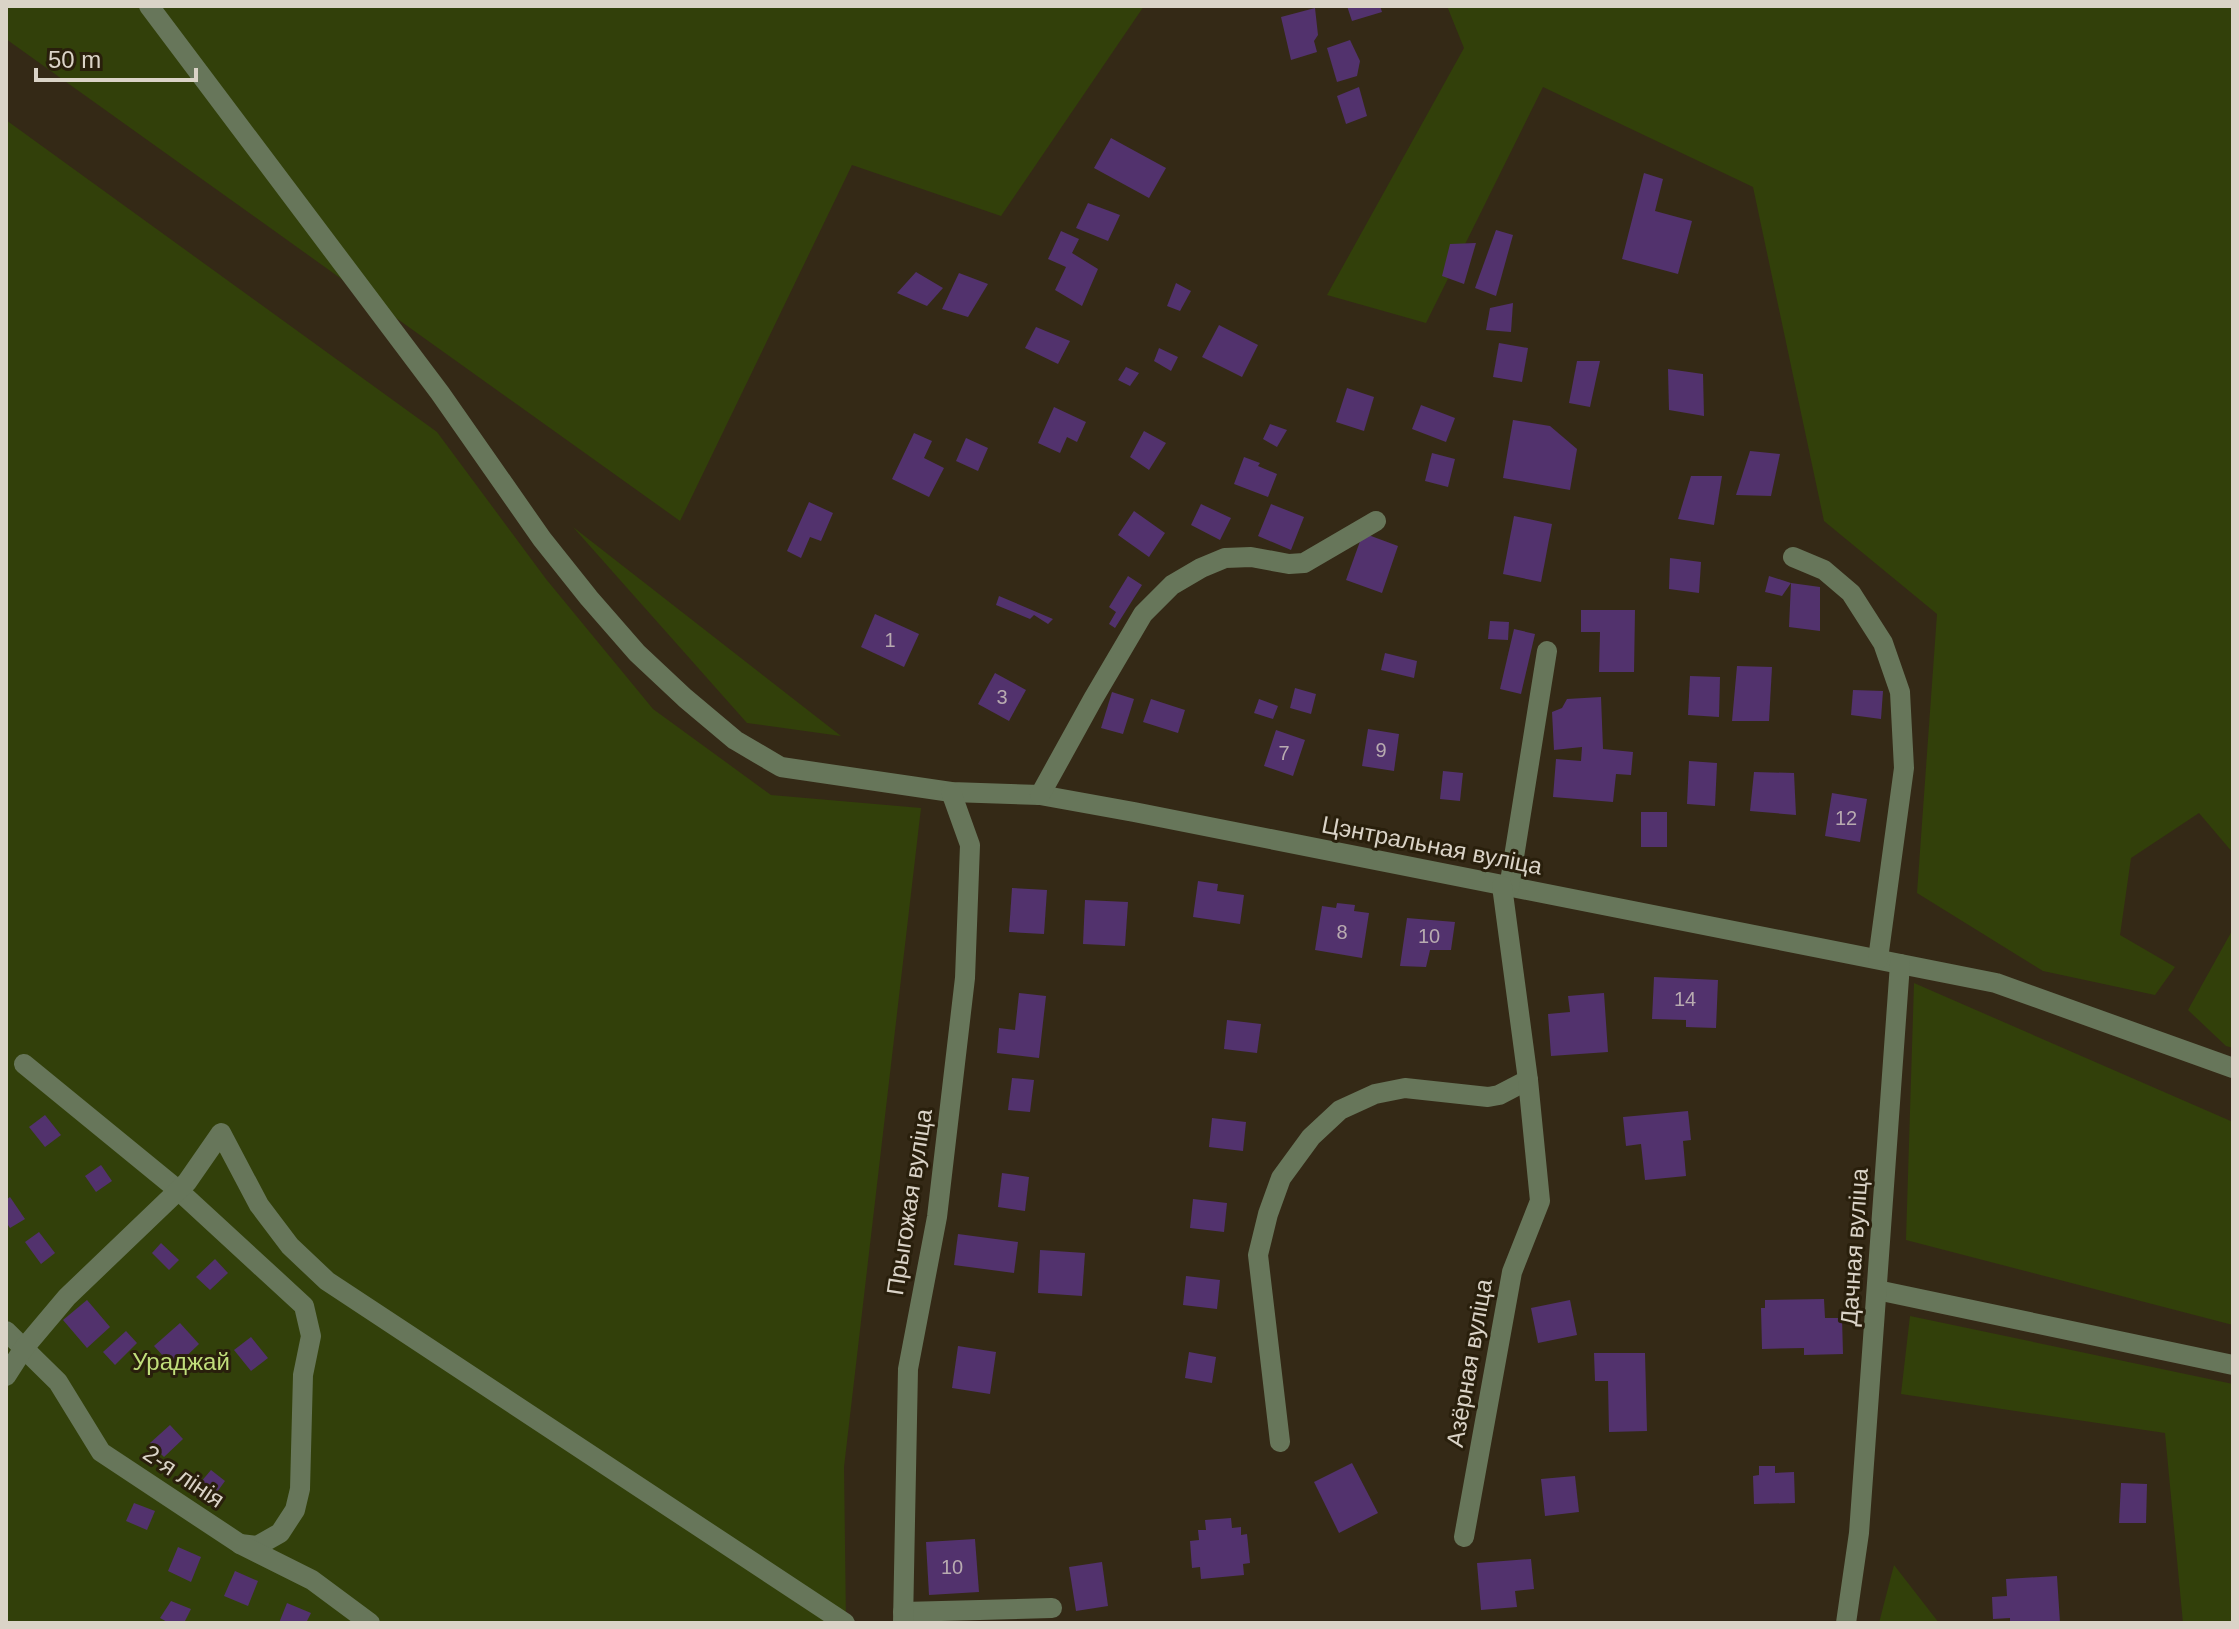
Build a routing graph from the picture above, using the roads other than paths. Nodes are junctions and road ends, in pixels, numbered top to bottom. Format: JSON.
{"nodes":[{"id":1,"x":149,"y":6,"type":"edge"},
{"id":2,"x":1376,"y":521,"type":"dead end"},
{"id":3,"x":1793,"y":557,"type":"dead end"},
{"id":4,"x":1547,"y":651,"type":"dead end"},
{"id":5,"x":951,"y":792,"type":"junction"},
{"id":6,"x":1040,"y":795,"type":"junction"},
{"id":7,"x":1506,"y":887,"type":"junction"},
{"id":8,"x":1878,"y":959,"type":"junction"},
{"id":9,"x":1900,"y":964,"type":"junction"},
{"id":10,"x":24,"y":1064,"type":"dead end"},
{"id":11,"x":2233,"y":1068,"type":"edge"},
{"id":12,"x":1528,"y":1080,"type":"junction"},
{"id":13,"x":183,"y":1186,"type":"junction"},
{"id":14,"x":1877,"y":1290,"type":"junction"},
{"id":15,"x":6,"y":1331,"type":"edge"},
{"id":16,"x":24,"y":1348,"type":"junction"},
{"id":17,"x":2233,"y":1365,"type":"edge"},
{"id":18,"x":6,"y":1376,"type":"edge"},
{"id":19,"x":1280,"y":1442,"type":"dead end"},
{"id":20,"x":1464,"y":1537,"type":"dead end"},
{"id":21,"x":240,"y":1544,"type":"junction"},
{"id":22,"x":1052,"y":1608,"type":"dead end"},
{"id":23,"x":903,"y":1618,"type":"edge"},
{"id":24,"x":370,"y":1623,"type":"edge"},
{"id":25,"x":845,"y":1623,"type":"edge"},
{"id":26,"x":1846,"y":1623,"type":"edge"}],
"edges":[{"from":1,"to":5,"type":"street","name":"Цэнтральная вуліца"},
{"from":2,"to":6,"type":"street"},
{"from":3,"to":8,"type":"street"},
{"from":4,"to":7,"type":"street"},
{"from":5,"to":6,"type":"street","name":"Цэнтральная вуліца"},
{"from":5,"to":23,"type":"street","name":"Прыгожая вуліца"},
{"from":6,"to":7,"type":"street","name":"Цэнтральная вуліца"},
{"from":7,"to":8,"type":"street","name":"Цэнтральная вуліца"},
{"from":7,"to":12,"type":"street"},
{"from":8,"to":9,"type":"street","name":"Цэнтральная вуліца"},
{"from":9,"to":11,"type":"street","name":"Цэнтральная вуліца"},
{"from":9,"to":14,"type":"street","name":"Дачная вуліца"},
{"from":10,"to":13,"type":"street"},
{"from":12,"to":19,"type":"street"},
{"from":12,"to":20,"type":"street","name":"Азёрная вуліца"},
{"from":13,"to":16,"type":"street"},
{"from":13,"to":21,"type":"street"},
{"from":13,"to":25,"type":"street"},
{"from":14,"to":17,"type":"street"},
{"from":14,"to":26,"type":"street","name":"Дачная вуліца"},
{"from":15,"to":16,"type":"street","name":"2-я лінія"},
{"from":16,"to":18,"type":"street"},
{"from":16,"to":21,"type":"street","name":"2-я лінія"},
{"from":21,"to":24,"type":"street","name":"2-я лінія"},
{"from":22,"to":23,"type":"street"}]}
